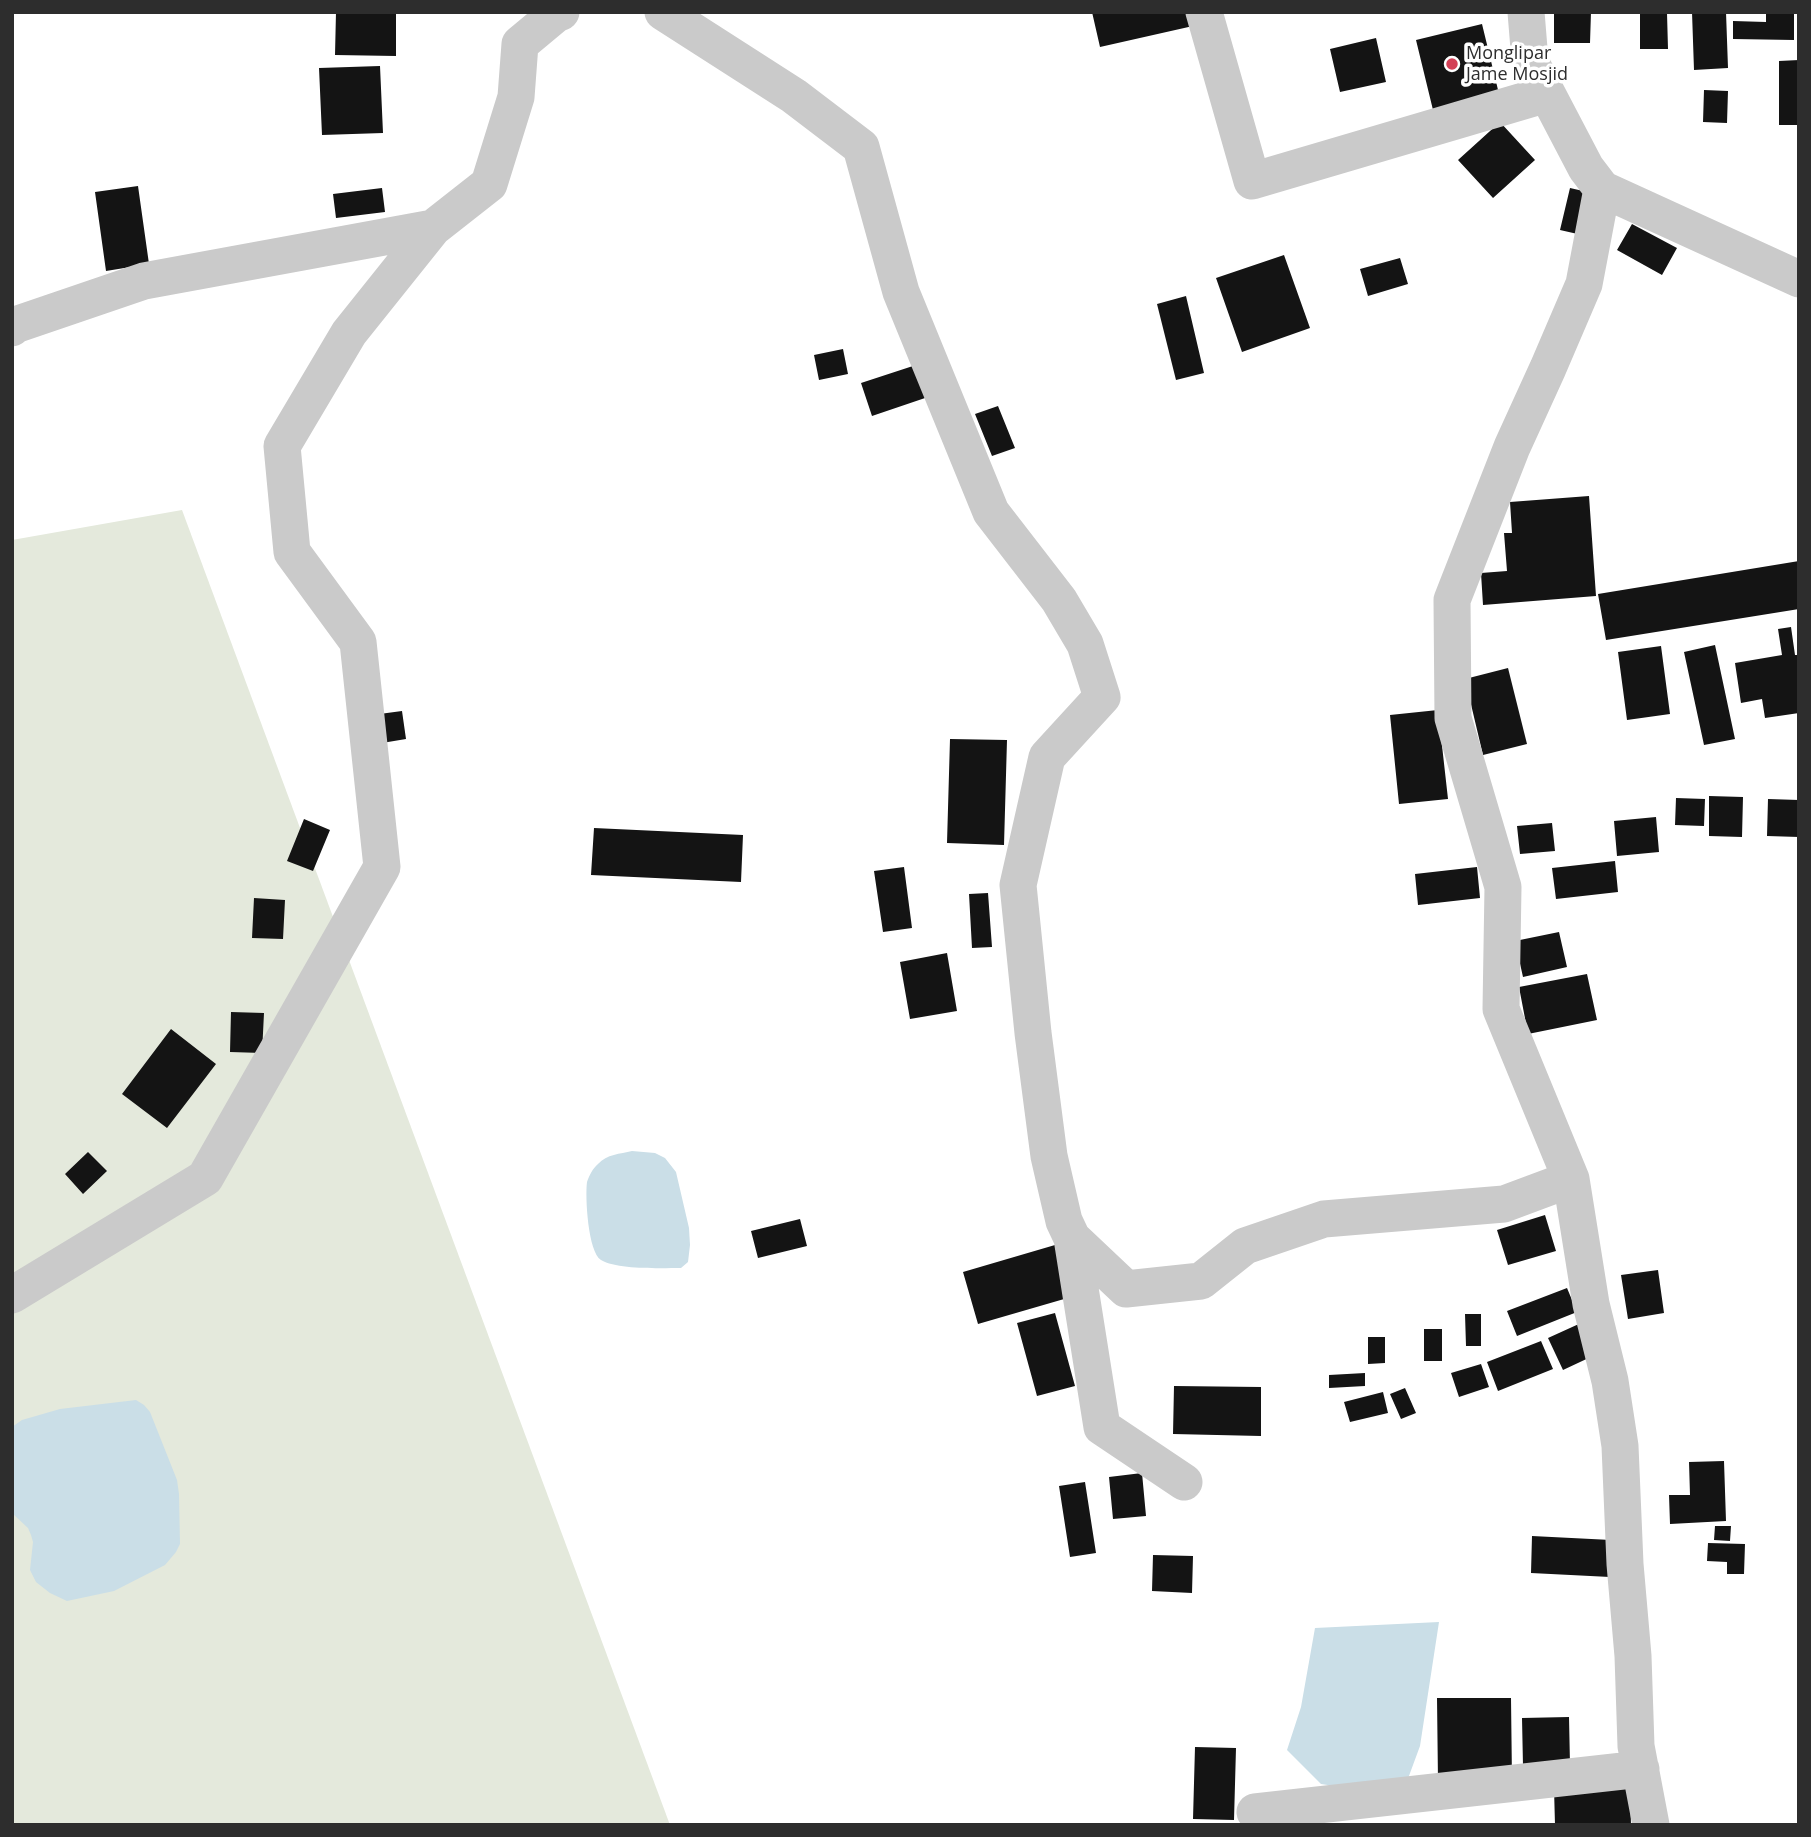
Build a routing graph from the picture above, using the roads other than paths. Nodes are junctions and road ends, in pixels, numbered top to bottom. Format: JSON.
{"nodes":[{"id":1,"x":561,"y":12,"type":"edge"},
{"id":2,"x":663,"y":12,"type":"edge"},
{"id":3,"x":1204,"y":12,"type":"edge"},
{"id":4,"x":1526,"y":12,"type":"edge"},
{"id":5,"x":1547,"y":94,"type":"junction"},
{"id":6,"x":1602,"y":189,"type":"junction"},
{"id":7,"x":433,"y":228,"type":"junction"},
{"id":8,"x":1799,"y":279,"type":"edge"},
{"id":9,"x":12,"y":328,"type":"edge"},
{"id":10,"x":1571,"y":1179,"type":"junction"},
{"id":11,"x":1072,"y":1238,"type":"junction"},
{"id":12,"x":12,"y":1295,"type":"edge"},
{"id":13,"x":1184,"y":1482,"type":"dead end"},
{"id":14,"x":1641,"y":1769,"type":"junction"},
{"id":15,"x":1255,"y":1812,"type":"dead end"},
{"id":16,"x":1651,"y":1825,"type":"edge"}],
"edges":[{"from":1,"to":7,"type":"street"},
{"from":2,"to":11,"type":"street"},
{"from":3,"to":5,"type":"street"},
{"from":4,"to":5,"type":"street"},
{"from":5,"to":6,"type":"street"},
{"from":6,"to":8,"type":"street"},
{"from":6,"to":10,"type":"street"},
{"from":7,"to":9,"type":"street"},
{"from":7,"to":12,"type":"street"},
{"from":10,"to":11,"type":"street"},
{"from":10,"to":14,"type":"street"},
{"from":11,"to":13,"type":"street"},
{"from":14,"to":15,"type":"street"},
{"from":14,"to":16,"type":"street"}]}
